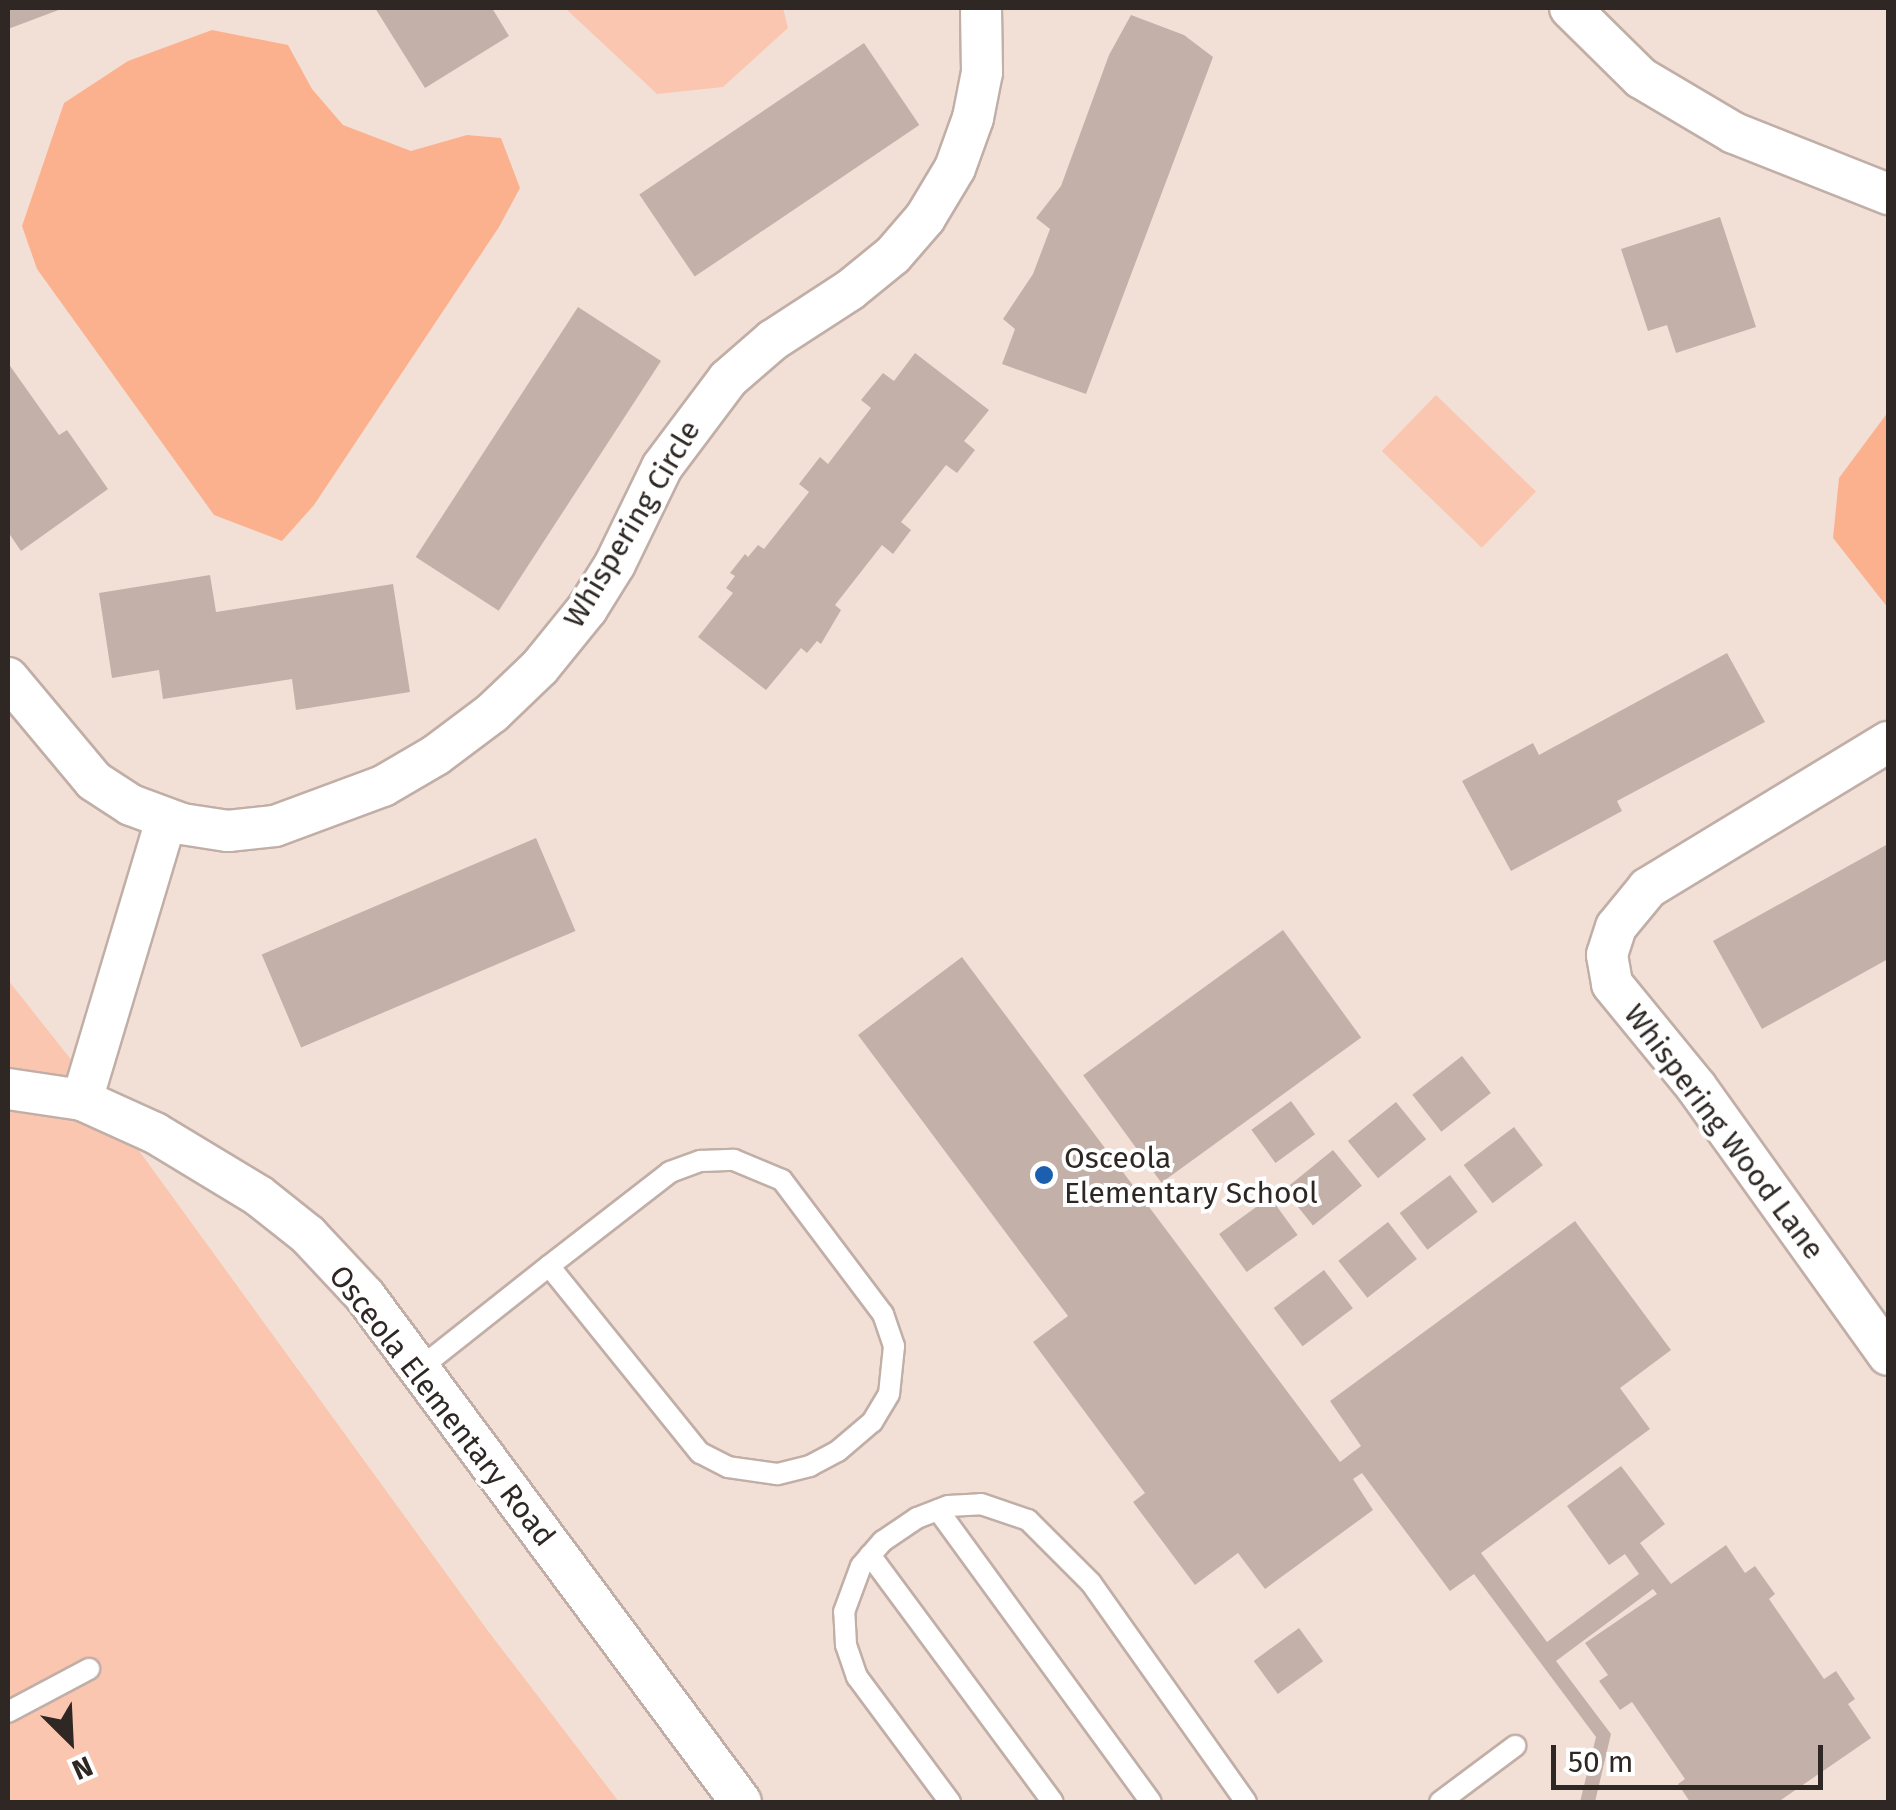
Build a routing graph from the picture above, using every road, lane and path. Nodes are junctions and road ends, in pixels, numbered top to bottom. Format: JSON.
{"nodes":[{"id":1,"x":982,"y":8,"type":"edge"},
{"id":2,"x":1570,"y":8,"type":"edge"},
{"id":3,"x":1888,"y":194,"type":"edge"},
{"id":4,"x":8,"y":678,"type":"edge"},
{"id":5,"x":1888,"y":742,"type":"edge"},
{"id":6,"x":166,"y":820,"type":"junction"},
{"id":7,"x":8,"y":1089,"type":"edge"},
{"id":8,"x":82,"y":1100,"type":"junction"},
{"id":9,"x":549,"y":1266,"type":"junction"},
{"id":10,"x":1888,"y":1354,"type":"edge"},
{"id":11,"x":419,"y":1369,"type":"junction"},
{"id":12,"x":938,"y":1510,"type":"junction"},
{"id":13,"x":870,"y":1555,"type":"junction"},
{"id":14,"x":89,"y":1669,"type":"dead end"},
{"id":15,"x":8,"y":1712,"type":"edge"},
{"id":16,"x":1515,"y":1746,"type":"dead end"},
{"id":17,"x":741,"y":1802,"type":"edge"},
{"id":18,"x":950,"y":1802,"type":"edge"},
{"id":19,"x":1052,"y":1802,"type":"edge"},
{"id":20,"x":1152,"y":1802,"type":"edge"},
{"id":21,"x":1246,"y":1802,"type":"edge"},
{"id":22,"x":1440,"y":1802,"type":"edge"}],
"edges":[{"from":1,"to":6,"type":"street","name":"Whispering Circle"},
{"from":2,"to":3,"type":"street"},
{"from":4,"to":6,"type":"street","name":"Whispering Circle"},
{"from":5,"to":10,"type":"street","name":"Whispering Wood Lane"},
{"from":6,"to":8,"type":"street"},
{"from":7,"to":8,"type":"street","name":"Osceola Elementary Road"},
{"from":8,"to":11,"type":"street","name":"Osceola Elementary Road"},
{"from":9,"to":9,"type":"lane"},
{"from":9,"to":11,"type":"lane"},
{"from":11,"to":17,"type":"street","name":"Osceola Elementary Road"},
{"from":12,"to":13,"type":"lane"},
{"from":12,"to":20,"type":"lane"},
{"from":12,"to":21,"type":"lane"},
{"from":13,"to":18,"type":"lane"},
{"from":13,"to":19,"type":"lane"},
{"from":14,"to":15,"type":"lane"},
{"from":16,"to":22,"type":"lane"}]}
